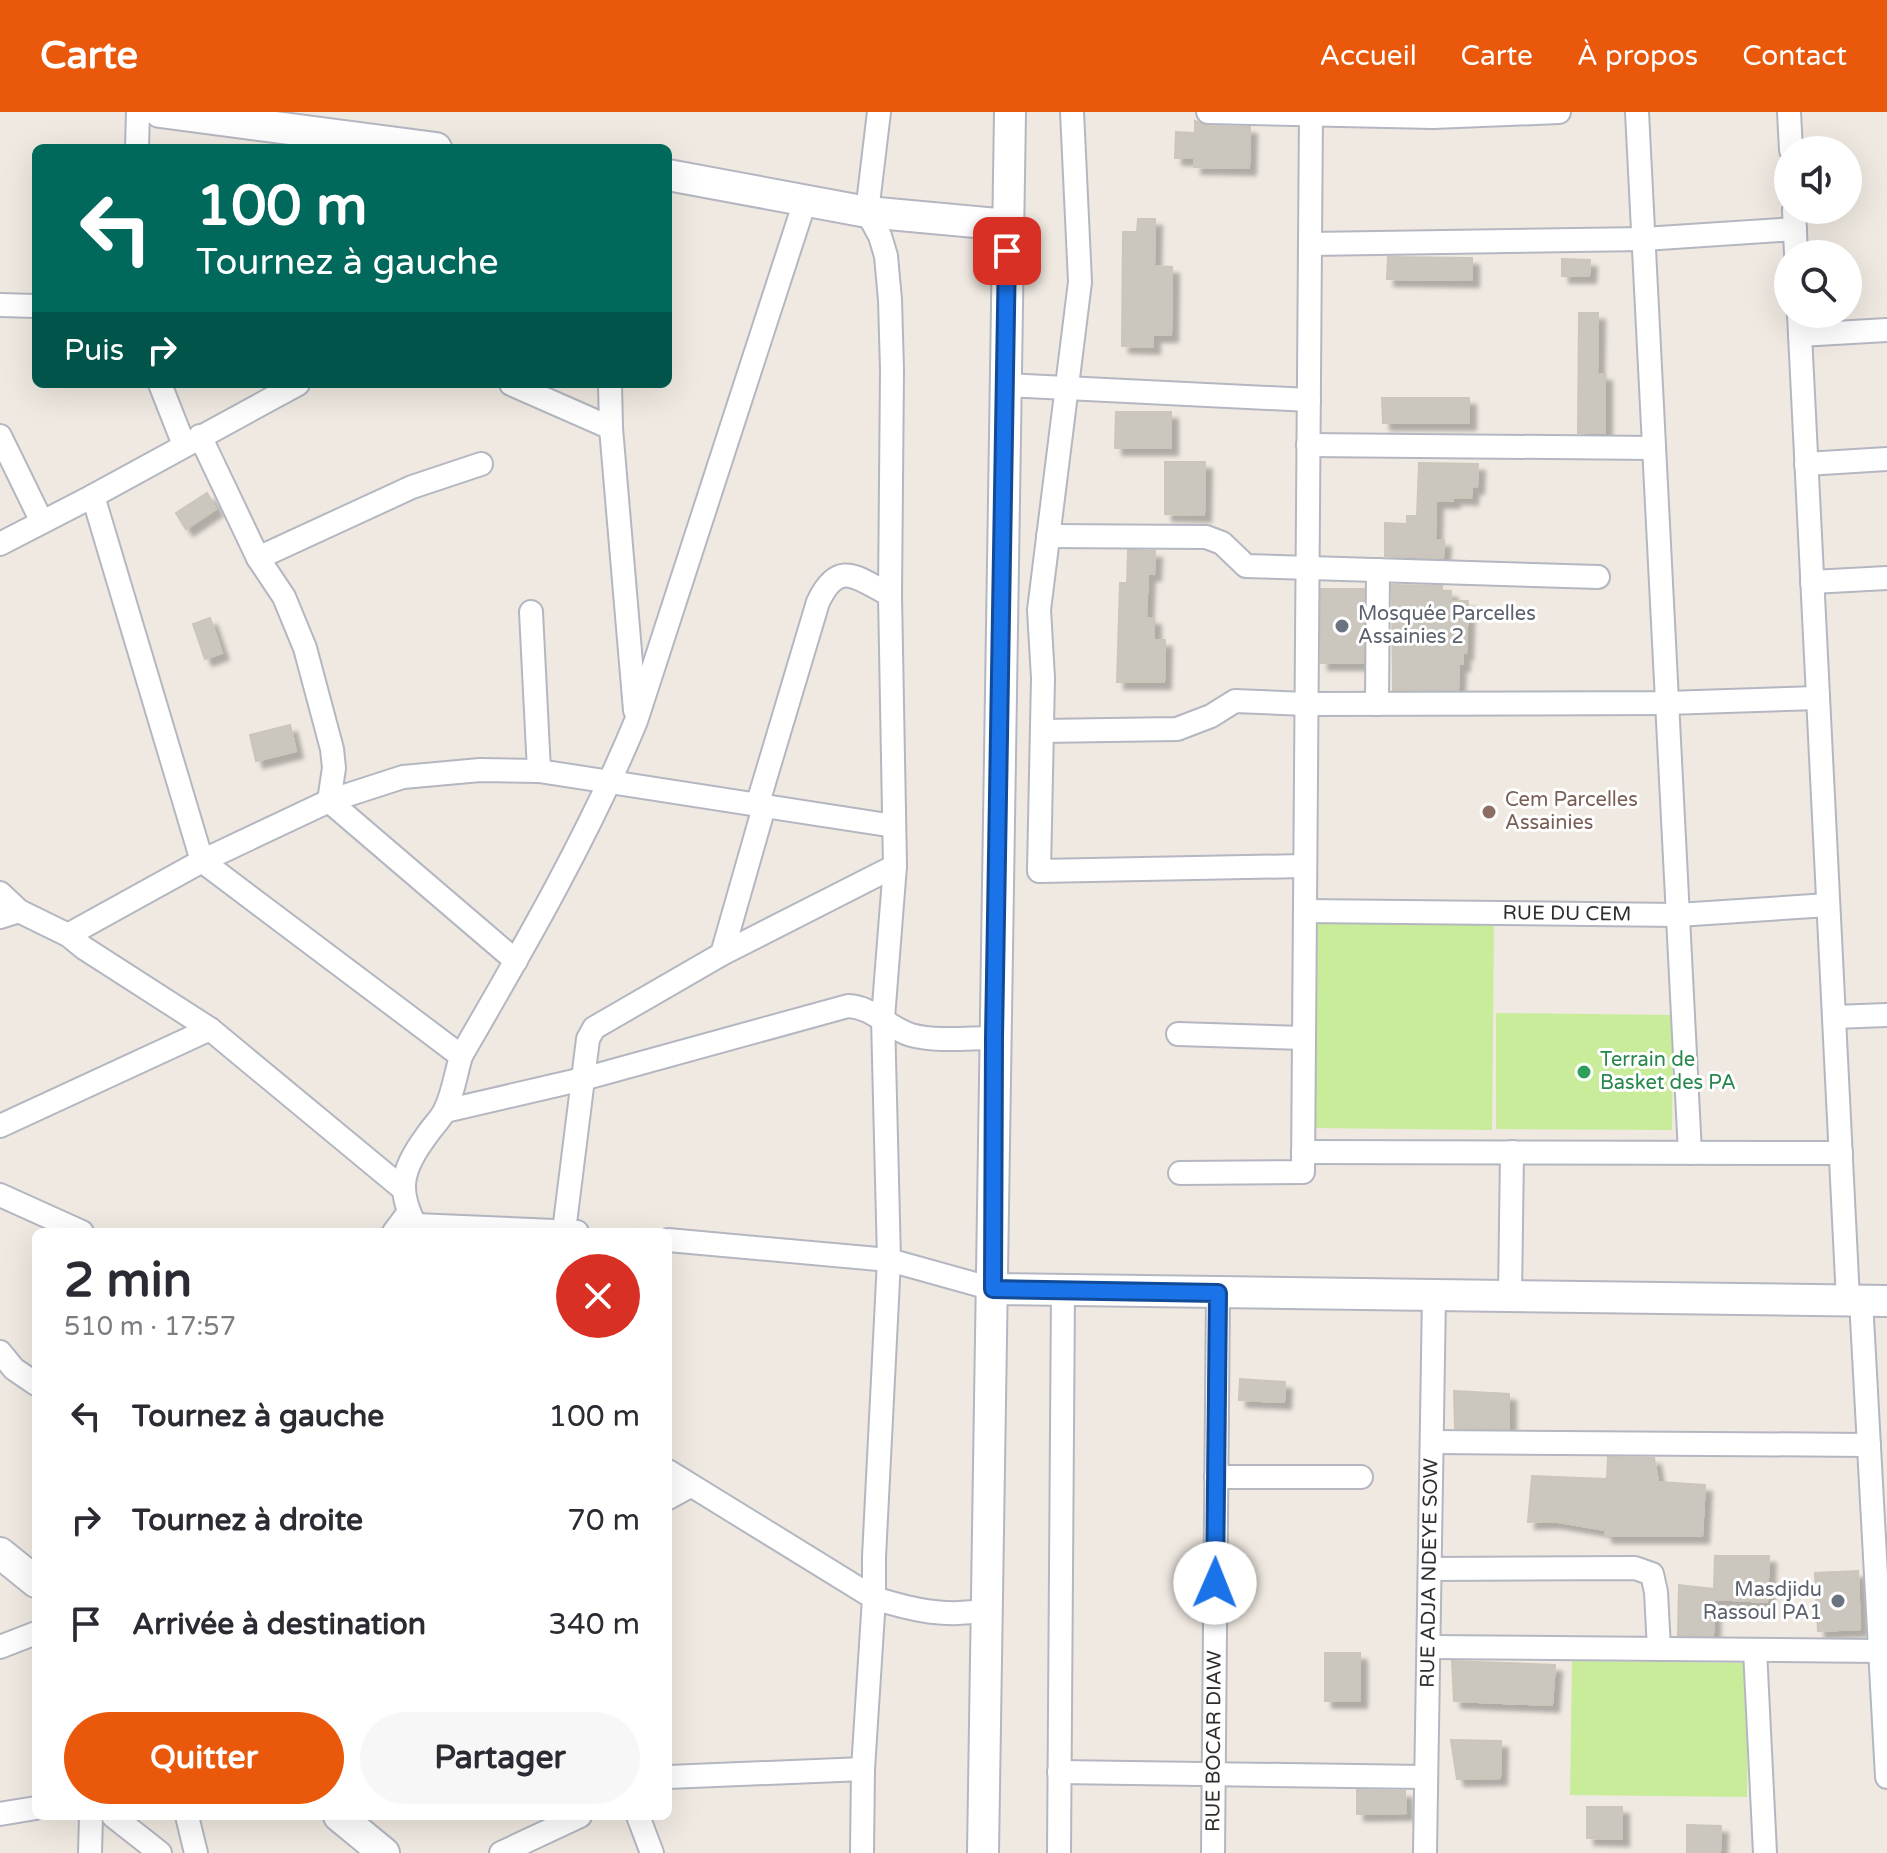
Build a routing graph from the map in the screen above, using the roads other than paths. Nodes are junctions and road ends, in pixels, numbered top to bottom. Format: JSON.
{"nodes":[{"id":1,"x":138,"y":112,"type":"edge"},
{"id":2,"x":160,"y":112,"type":"edge"},
{"id":3,"x":879,"y":112,"type":"edge"},
{"id":4,"x":1010,"y":112,"type":"edge"},
{"id":5,"x":1072,"y":112,"type":"edge"},
{"id":6,"x":1208,"y":112,"type":"edge"},
{"id":7,"x":1559,"y":112,"type":"edge"},
{"id":8,"x":1637,"y":112,"type":"edge"},
{"id":9,"x":1789,"y":112,"type":"edge"},
{"id":10,"x":1311,"y":113,"type":"edge"},
{"id":11,"x":1790,"y":136,"type":"edge"},
{"id":12,"x":137,"y":144,"type":"edge"},
{"id":13,"x":405,"y":144,"type":"edge"},
{"id":14,"x":672,"y":176,"type":"edge"},
{"id":15,"x":805,"y":201,"type":"junction"},
{"id":16,"x":867,"y":212,"type":"junction"},
{"id":17,"x":1774,"y":222,"type":"edge"},
{"id":18,"x":1008,"y":225,"type":"junction"},
{"id":19,"x":1644,"y":239,"type":"junction"},
{"id":20,"x":1310,"y":244,"type":"junction"},
{"id":21,"x":0,"y":305,"type":"edge"},
{"id":22,"x":32,"y":306,"type":"edge"},
{"id":23,"x":1800,"y":328,"type":"edge"},
{"id":24,"x":1858,"y":328,"type":"edge"},
{"id":25,"x":1887,"y":330,"type":"edge"},
{"id":26,"x":1004,"y":385,"type":"junction"},
{"id":27,"x":162,"y":388,"type":"edge"},
{"id":28,"x":290,"y":388,"type":"edge"},
{"id":29,"x":520,"y":388,"type":"edge"},
{"id":30,"x":610,"y":388,"type":"edge"},
{"id":31,"x":1068,"y":388,"type":"junction"},
{"id":32,"x":1309,"y":400,"type":"junction"},
{"id":33,"x":611,"y":428,"type":"junction"},
{"id":34,"x":0,"y":436,"type":"edge"},
{"id":35,"x":192,"y":440,"type":"junction"},
{"id":36,"x":1308,"y":445,"type":"junction"},
{"id":37,"x":1654,"y":448,"type":"junction"},
{"id":38,"x":1887,"y":459,"type":"edge"},
{"id":39,"x":481,"y":464,"type":"dead end"},
{"id":40,"x":1806,"y":464,"type":"junction"},
{"id":41,"x":93,"y":496,"type":"junction"},
{"id":42,"x":42,"y":522,"type":"junction"},
{"id":43,"x":1048,"y":536,"type":"junction"},
{"id":44,"x":0,"y":544,"type":"edge"},
{"id":45,"x":258,"y":558,"type":"junction"},
{"id":46,"x":1307,"y":568,"type":"junction"},
{"id":47,"x":1378,"y":570,"type":"junction"},
{"id":48,"x":1598,"y":577,"type":"dead end"},
{"id":49,"x":1887,"y":578,"type":"edge"},
{"id":50,"x":1812,"y":582,"type":"junction"},
{"id":51,"x":890,"y":595,"type":"junction"},
{"id":52,"x":531,"y":612,"type":"dead end"},
{"id":53,"x":1818,"y":698,"type":"junction"},
{"id":54,"x":1667,"y":703,"type":"junction"},
{"id":55,"x":1306,"y":704,"type":"junction"},
{"id":56,"x":1377,"y":704,"type":"junction"},
{"id":57,"x":636,"y":721,"type":"junction"},
{"id":58,"x":1042,"y":731,"type":"junction"},
{"id":59,"x":539,"y":771,"type":"junction"},
{"id":60,"x":611,"y":782,"type":"junction"},
{"id":61,"x":329,"y":801,"type":"junction"},
{"id":62,"x":760,"y":806,"type":"junction"},
{"id":63,"x":894,"y":826,"type":"junction"},
{"id":64,"x":202,"y":861,"type":"junction"},
{"id":65,"x":895,"y":866,"type":"junction"},
{"id":66,"x":1305,"y":866,"type":"junction"},
{"id":67,"x":0,"y":893,"type":"edge"},
{"id":68,"x":1828,"y":905,"type":"junction"},
{"id":69,"x":1305,"y":911,"type":"junction"},
{"id":70,"x":9,"y":914,"type":"edge"},
{"id":71,"x":1678,"y":915,"type":"junction"},
{"id":72,"x":68,"y":935,"type":"junction"},
{"id":73,"x":722,"y":954,"type":"junction"},
{"id":74,"x":516,"y":961,"type":"junction"},
{"id":75,"x":1887,"y":1015,"type":"edge"},
{"id":76,"x":1834,"y":1017,"type":"junction"},
{"id":77,"x":883,"y":1018,"type":"junction"},
{"id":78,"x":210,"y":1029,"type":"junction"},
{"id":79,"x":1178,"y":1034,"type":"dead end"},
{"id":80,"x":994,"y":1038,"type":"junction"},
{"id":81,"x":1304,"y":1038,"type":"junction"},
{"id":82,"x":461,"y":1056,"type":"junction"},
{"id":83,"x":583,"y":1079,"type":"junction"},
{"id":84,"x":445,"y":1111,"type":"junction"},
{"id":85,"x":0,"y":1126,"type":"edge"},
{"id":86,"x":1303,"y":1152,"type":"junction"},
{"id":87,"x":1512,"y":1152,"type":"junction"},
{"id":88,"x":1690,"y":1153,"type":"junction"},
{"id":89,"x":1841,"y":1153,"type":"junction"},
{"id":90,"x":1180,"y":1173,"type":"dead end"},
{"id":91,"x":402,"y":1188,"type":"junction"},
{"id":92,"x":0,"y":1195,"type":"edge"},
{"id":93,"x":409,"y":1225,"type":"edge"},
{"id":94,"x":73,"y":1228,"type":"edge"},
{"id":95,"x":486,"y":1228,"type":"edge"},
{"id":96,"x":564,"y":1228,"type":"edge"},
{"id":97,"x":672,"y":1240,"type":"edge"},
{"id":98,"x":889,"y":1260,"type":"junction"},
{"id":99,"x":993,"y":1289,"type":"junction"},
{"id":100,"x":1063,"y":1290,"type":"junction"},
{"id":101,"x":1218,"y":1293,"type":"junction"},
{"id":102,"x":1434,"y":1295,"type":"junction"},
{"id":103,"x":1510,"y":1296,"type":"junction"},
{"id":104,"x":1865,"y":1300,"type":"edge"},
{"id":105,"x":5,"y":1365,"type":"edge"},
{"id":106,"x":32,"y":1382,"type":"edge"},
{"id":107,"x":1433,"y":1442,"type":"junction"},
{"id":108,"x":1869,"y":1445,"type":"junction"},
{"id":109,"x":672,"y":1474,"type":"edge"},
{"id":110,"x":1216,"y":1477,"type":"junction"},
{"id":111,"x":1361,"y":1477,"type":"dead end"},
{"id":112,"x":1879,"y":1478,"type":"edge"},
{"id":113,"x":690,"y":1486,"type":"junction"},
{"id":114,"x":672,"y":1496,"type":"edge"},
{"id":115,"x":0,"y":1553,"type":"edge"},
{"id":116,"x":1430,"y":1569,"type":"junction"},
{"id":117,"x":32,"y":1575,"type":"edge"},
{"id":118,"x":874,"y":1598,"type":"junction"},
{"id":119,"x":987,"y":1610,"type":"junction"},
{"id":120,"x":1883,"y":1616,"type":"edge"},
{"id":121,"x":32,"y":1635,"type":"edge"},
{"id":122,"x":0,"y":1647,"type":"edge"},
{"id":123,"x":1429,"y":1647,"type":"junction"},
{"id":124,"x":1659,"y":1649,"type":"junction"},
{"id":125,"x":1755,"y":1650,"type":"junction"},
{"id":126,"x":1880,"y":1651,"type":"junction"},
{"id":127,"x":1887,"y":1762,"type":"edge"},
{"id":128,"x":863,"y":1769,"type":"junction"},
{"id":129,"x":1059,"y":1772,"type":"junction"},
{"id":130,"x":1214,"y":1775,"type":"junction"},
{"id":131,"x":672,"y":1777,"type":"edge"},
{"id":132,"x":1426,"y":1777,"type":"junction"},
{"id":133,"x":1887,"y":1777,"type":"edge"},
{"id":134,"x":32,"y":1809,"type":"edge"},
{"id":135,"x":0,"y":1814,"type":"edge"},
{"id":136,"x":91,"y":1820,"type":"edge"},
{"id":137,"x":118,"y":1820,"type":"edge"},
{"id":138,"x":188,"y":1820,"type":"edge"},
{"id":139,"x":344,"y":1820,"type":"edge"},
{"id":140,"x":571,"y":1820,"type":"edge"},
{"id":141,"x":640,"y":1820,"type":"edge"},
{"id":142,"x":90,"y":1853,"type":"edge"},
{"id":143,"x":160,"y":1853,"type":"edge"},
{"id":144,"x":196,"y":1853,"type":"edge"},
{"id":145,"x":384,"y":1853,"type":"edge"},
{"id":146,"x":501,"y":1853,"type":"edge"},
{"id":147,"x":652,"y":1853,"type":"edge"},
{"id":148,"x":862,"y":1853,"type":"edge"},
{"id":149,"x":983,"y":1853,"type":"edge"},
{"id":150,"x":1059,"y":1853,"type":"edge"},
{"id":151,"x":1213,"y":1853,"type":"edge"},
{"id":152,"x":1425,"y":1853,"type":"edge"},
{"id":153,"x":1765,"y":1853,"type":"edge"}],
"edges":[{"from":1,"to":12,"type":"street"},
{"from":2,"to":13,"type":"street"},
{"from":3,"to":16,"type":"street"},
{"from":4,"to":18,"type":"street"},
{"from":5,"to":31,"type":"street"},
{"from":6,"to":10,"type":"street"},
{"from":7,"to":10,"type":"street"},
{"from":8,"to":19,"type":"street"},
{"from":9,"to":11,"type":"street"},
{"from":10,"to":20,"type":"street"},
{"from":14,"to":15,"type":"street"},
{"from":15,"to":16,"type":"street"},
{"from":15,"to":57,"type":"street"},
{"from":16,"to":18,"type":"street"},
{"from":16,"to":51,"type":"street"},
{"from":17,"to":19,"type":"street"},
{"from":18,"to":26,"type":"street"},
{"from":19,"to":20,"type":"street"},
{"from":19,"to":37,"type":"street"},
{"from":20,"to":32,"type":"street"},
{"from":21,"to":22,"type":"street"},
{"from":23,"to":40,"type":"street"},
{"from":24,"to":25,"type":"street"},
{"from":26,"to":31,"type":"street"},
{"from":26,"to":80,"type":"street"},
{"from":27,"to":35,"type":"street"},
{"from":28,"to":35,"type":"street"},
{"from":29,"to":33,"type":"street"},
{"from":30,"to":33,"type":"street"},
{"from":31,"to":32,"type":"street"},
{"from":31,"to":43,"type":"street"},
{"from":32,"to":36,"type":"street"},
{"from":33,"to":57,"type":"street"},
{"from":34,"to":42,"type":"street"},
{"from":35,"to":41,"type":"street"},
{"from":35,"to":45,"type":"street"},
{"from":36,"to":37,"type":"street"},
{"from":36,"to":46,"type":"street"},
{"from":37,"to":54,"type":"street"},
{"from":38,"to":40,"type":"street"},
{"from":39,"to":45,"type":"street"},
{"from":40,"to":50,"type":"street"},
{"from":41,"to":42,"type":"street"},
{"from":41,"to":64,"type":"street"},
{"from":42,"to":44,"type":"street"},
{"from":43,"to":46,"type":"street"},
{"from":43,"to":58,"type":"street"},
{"from":45,"to":61,"type":"street"},
{"from":46,"to":47,"type":"street"},
{"from":46,"to":55,"type":"street"},
{"from":47,"to":48,"type":"street"},
{"from":47,"to":56,"type":"street"},
{"from":49,"to":50,"type":"street"},
{"from":50,"to":53,"type":"street"},
{"from":51,"to":62,"type":"street"},
{"from":51,"to":63,"type":"street"},
{"from":52,"to":59,"type":"street"},
{"from":53,"to":54,"type":"street"},
{"from":53,"to":68,"type":"street"},
{"from":54,"to":56,"type":"street"},
{"from":54,"to":71,"type":"street"},
{"from":55,"to":56,"type":"street"},
{"from":55,"to":58,"type":"street"},
{"from":55,"to":66,"type":"street"},
{"from":57,"to":60,"type":"street"},
{"from":58,"to":66,"type":"street"},
{"from":59,"to":60,"type":"street"},
{"from":59,"to":61,"type":"street"},
{"from":60,"to":62,"type":"street"},
{"from":60,"to":74,"type":"street"},
{"from":61,"to":64,"type":"street"},
{"from":61,"to":74,"type":"street"},
{"from":62,"to":63,"type":"street"},
{"from":62,"to":73,"type":"street"},
{"from":63,"to":65,"type":"street"},
{"from":64,"to":72,"type":"street"},
{"from":64,"to":82,"type":"street"},
{"from":65,"to":73,"type":"street"},
{"from":65,"to":77,"type":"street"},
{"from":66,"to":69,"type":"street"},
{"from":67,"to":70,"type":"street"},
{"from":68,"to":71,"type":"street","name":"RUE DU CEM"},
{"from":68,"to":76,"type":"street"},
{"from":69,"to":71,"type":"street","name":"RUE DU CEM"},
{"from":69,"to":81,"type":"street"},
{"from":70,"to":72,"type":"street"},
{"from":71,"to":88,"type":"street"},
{"from":72,"to":78,"type":"street"},
{"from":73,"to":83,"type":"street"},
{"from":74,"to":82,"type":"street"},
{"from":75,"to":76,"type":"street"},
{"from":76,"to":89,"type":"street"},
{"from":77,"to":80,"type":"street"},
{"from":77,"to":83,"type":"street"},
{"from":77,"to":98,"type":"street"},
{"from":78,"to":85,"type":"street"},
{"from":78,"to":91,"type":"street"},
{"from":79,"to":81,"type":"street"},
{"from":80,"to":99,"type":"street"},
{"from":81,"to":86,"type":"street"},
{"from":82,"to":84,"type":"street"},
{"from":83,"to":84,"type":"street"},
{"from":83,"to":96,"type":"street"},
{"from":84,"to":91,"type":"street"},
{"from":86,"to":87,"type":"street"},
{"from":86,"to":90,"type":"street"},
{"from":87,"to":88,"type":"street"},
{"from":87,"to":103,"type":"street"},
{"from":88,"to":89,"type":"street"},
{"from":89,"to":104,"type":"street"},
{"from":91,"to":93,"type":"street"},
{"from":92,"to":94,"type":"street"},
{"from":93,"to":95,"type":"street"},
{"from":97,"to":98,"type":"street"},
{"from":98,"to":99,"type":"street"},
{"from":98,"to":118,"type":"street"},
{"from":99,"to":100,"type":"street"},
{"from":99,"to":119,"type":"street"},
{"from":100,"to":101,"type":"street"},
{"from":100,"to":129,"type":"street"},
{"from":101,"to":102,"type":"street"},
{"from":101,"to":110,"type":"street","name":"RUE BOCAR DIAW"},
{"from":102,"to":103,"type":"street"},
{"from":102,"to":107,"type":"street","name":"RUE ADJA NDEYE SOW"},
{"from":103,"to":104,"type":"street"},
{"from":104,"to":108,"type":"street"},
{"from":105,"to":106,"type":"street"},
{"from":107,"to":108,"type":"street"},
{"from":107,"to":116,"type":"street","name":"RUE ADJA NDEYE SOW"},
{"from":108,"to":112,"type":"street"},
{"from":109,"to":113,"type":"street"},
{"from":110,"to":111,"type":"street"},
{"from":110,"to":130,"type":"street","name":"RUE BOCAR DIAW"},
{"from":112,"to":120,"type":"street"},
{"from":113,"to":114,"type":"street"},
{"from":113,"to":118,"type":"street"},
{"from":115,"to":117,"type":"street"},
{"from":116,"to":123,"type":"street","name":"RUE ADJA NDEYE SOW"},
{"from":116,"to":124,"type":"street"},
{"from":118,"to":119,"type":"street"},
{"from":118,"to":128,"type":"street"},
{"from":119,"to":149,"type":"street"},
{"from":120,"to":126,"type":"street"},
{"from":121,"to":122,"type":"street"},
{"from":123,"to":124,"type":"street"},
{"from":123,"to":132,"type":"street","name":"RUE ADJA NDEYE SOW"},
{"from":124,"to":125,"type":"street"},
{"from":125,"to":126,"type":"street"},
{"from":125,"to":153,"type":"street"},
{"from":126,"to":127,"type":"street"},
{"from":127,"to":133,"type":"street"},
{"from":128,"to":131,"type":"street"},
{"from":128,"to":148,"type":"street"},
{"from":129,"to":130,"type":"street"},
{"from":129,"to":150,"type":"street"},
{"from":130,"to":132,"type":"street"},
{"from":130,"to":151,"type":"street","name":"RUE BOCAR DIAW"},
{"from":132,"to":152,"type":"street","name":"RUE ADJA NDEYE SOW"},
{"from":134,"to":135,"type":"street"},
{"from":136,"to":142,"type":"street"},
{"from":137,"to":143,"type":"street"},
{"from":138,"to":144,"type":"street"},
{"from":139,"to":145,"type":"street"},
{"from":140,"to":146,"type":"street"},
{"from":141,"to":147,"type":"street"}]}
